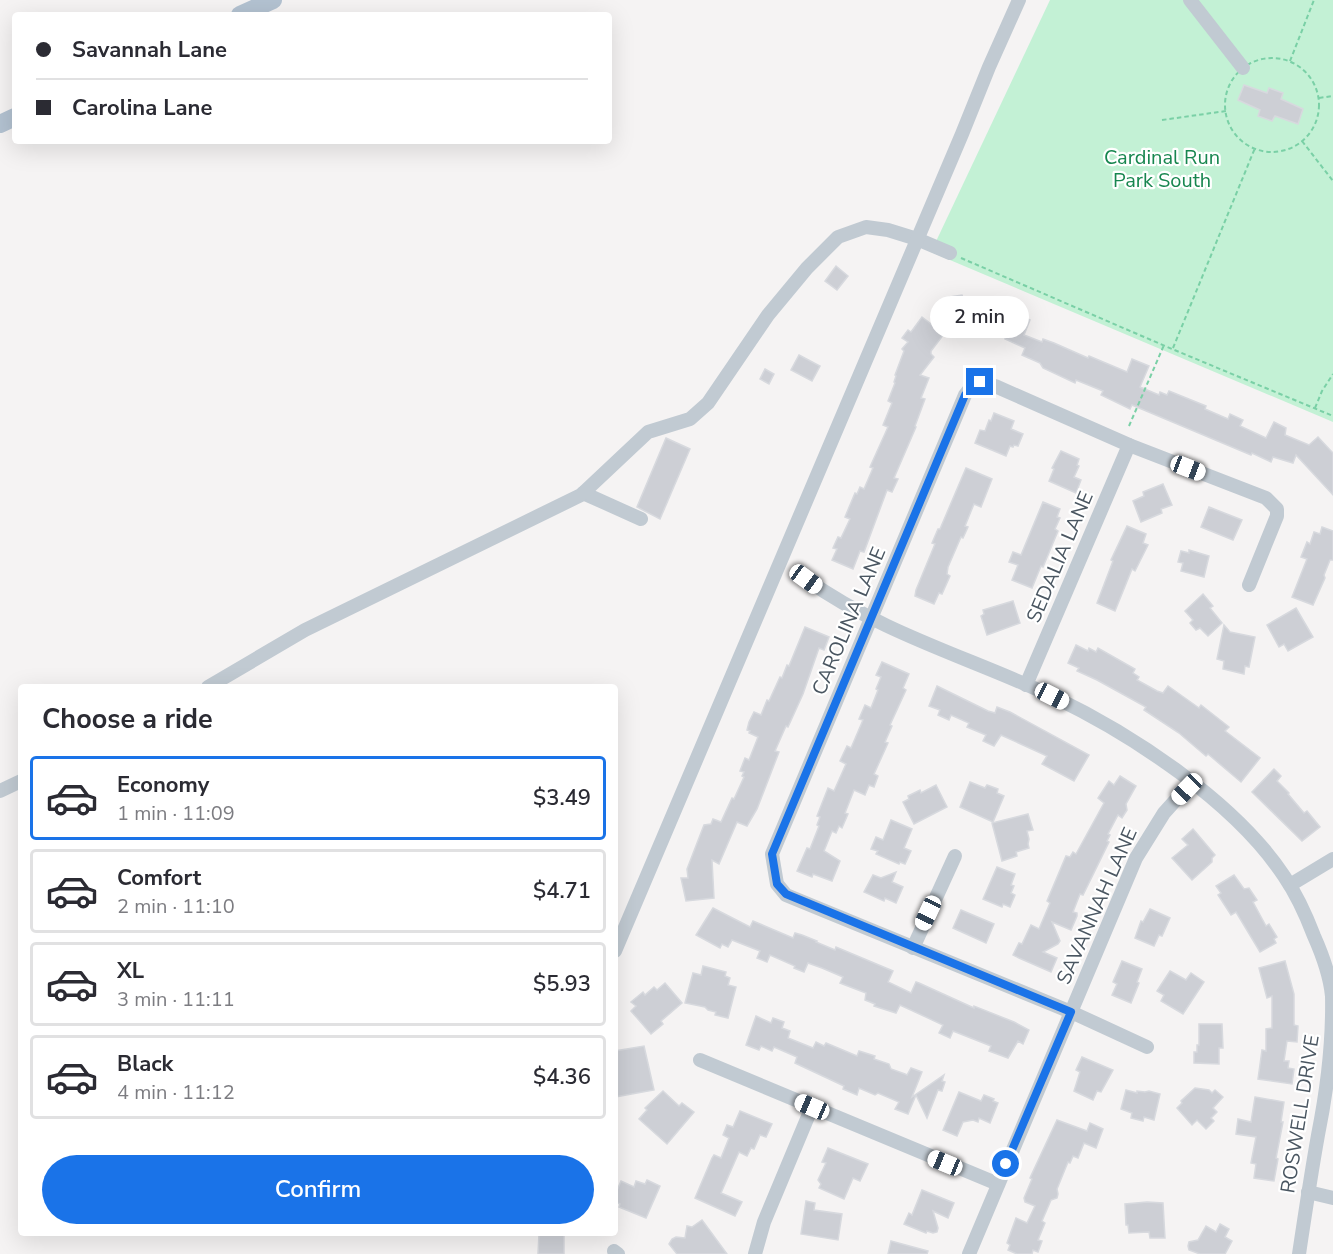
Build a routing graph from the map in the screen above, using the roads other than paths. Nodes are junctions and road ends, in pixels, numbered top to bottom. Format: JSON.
{"nodes":[{"id":1,"x":273,"y":0,"type":"edge"},
{"id":2,"x":1019,"y":0,"type":"edge"},
{"id":3,"x":1191,"y":0,"type":"edge"},
{"id":4,"x":247,"y":12,"type":"edge"},
{"id":5,"x":1243,"y":68,"type":"road end"},
{"id":6,"x":917,"y":239,"type":"junction"},
{"id":7,"x":950,"y":253,"type":"road end"},
{"id":8,"x":1129,"y":445,"type":"junction"},
{"id":9,"x":583,"y":493,"type":"junction"},
{"id":10,"x":641,"y":519,"type":"dead end"},
{"id":11,"x":806,"y":579,"type":"dead end"},
{"id":12,"x":1249,"y":585,"type":"dead end"},
{"id":13,"x":871,"y":619,"type":"junction"},
{"id":14,"x":213,"y":684,"type":"edge"},
{"id":15,"x":1026,"y":685,"type":"junction"},
{"id":16,"x":18,"y":783,"type":"edge"},
{"id":17,"x":1191,"y":783,"type":"junction"},
{"id":18,"x":0,"y":791,"type":"edge"},
{"id":19,"x":955,"y":856,"type":"dead end"},
{"id":20,"x":1333,"y":859,"type":"edge"},
{"id":21,"x":1290,"y":885,"type":"junction"},
{"id":22,"x":618,"y":944,"type":"edge"},
{"id":23,"x":913,"y":948,"type":"junction"},
{"id":24,"x":1071,"y":1012,"type":"junction"},
{"id":25,"x":1147,"y":1047,"type":"dead end"},
{"id":26,"x":700,"y":1060,"type":"dead end"},
{"id":27,"x":812,"y":1107,"type":"junction"},
{"id":28,"x":998,"y":1184,"type":"junction"},
{"id":29,"x":1308,"y":1192,"type":"junction"},
{"id":30,"x":1333,"y":1198,"type":"edge"},
{"id":31,"x":755,"y":1254,"type":"edge"},
{"id":32,"x":969,"y":1254,"type":"edge"},
{"id":33,"x":1299,"y":1254,"type":"edge"}],
"edges":[{"from":1,"to":4,"type":"main road"},
{"from":2,"to":6,"type":"street"},
{"from":3,"to":5,"type":"street"},
{"from":6,"to":7,"type":"street"},
{"from":6,"to":9,"type":"street"},
{"from":6,"to":22,"type":"street"},
{"from":8,"to":12,"type":"street","name":"CAROLINA LANE"},
{"from":8,"to":13,"type":"street","name":"CAROLINA LANE"},
{"from":8,"to":15,"type":"street","name":"SEDALIA LANE"},
{"from":9,"to":10,"type":"street"},
{"from":9,"to":14,"type":"street"},
{"from":11,"to":13,"type":"street","name":"ROSWELL DRIVE"},
{"from":13,"to":15,"type":"street","name":"ROSWELL DRIVE"},
{"from":13,"to":23,"type":"street","name":"CAROLINA LANE"},
{"from":15,"to":17,"type":"street","name":"ROSWELL DRIVE"},
{"from":16,"to":18,"type":"street"},
{"from":17,"to":21,"type":"street","name":"ROSWELL DRIVE"},
{"from":17,"to":24,"type":"street","name":"SAVANNAH LANE"},
{"from":19,"to":23,"type":"street"},
{"from":20,"to":21,"type":"street"},
{"from":21,"to":29,"type":"street","name":"ROSWELL DRIVE"},
{"from":23,"to":24,"type":"street","name":"CAROLINA LANE"},
{"from":24,"to":25,"type":"street","name":"CAROLINA LANE"},
{"from":24,"to":28,"type":"street","name":"SAVANNAH LANE"},
{"from":26,"to":27,"type":"street"},
{"from":27,"to":28,"type":"street"},
{"from":27,"to":31,"type":"street"},
{"from":28,"to":32,"type":"street","name":"SAVANNAH LANE"},
{"from":29,"to":30,"type":"street"},
{"from":29,"to":33,"type":"street","name":"ROSWELL DRIVE"}]}
